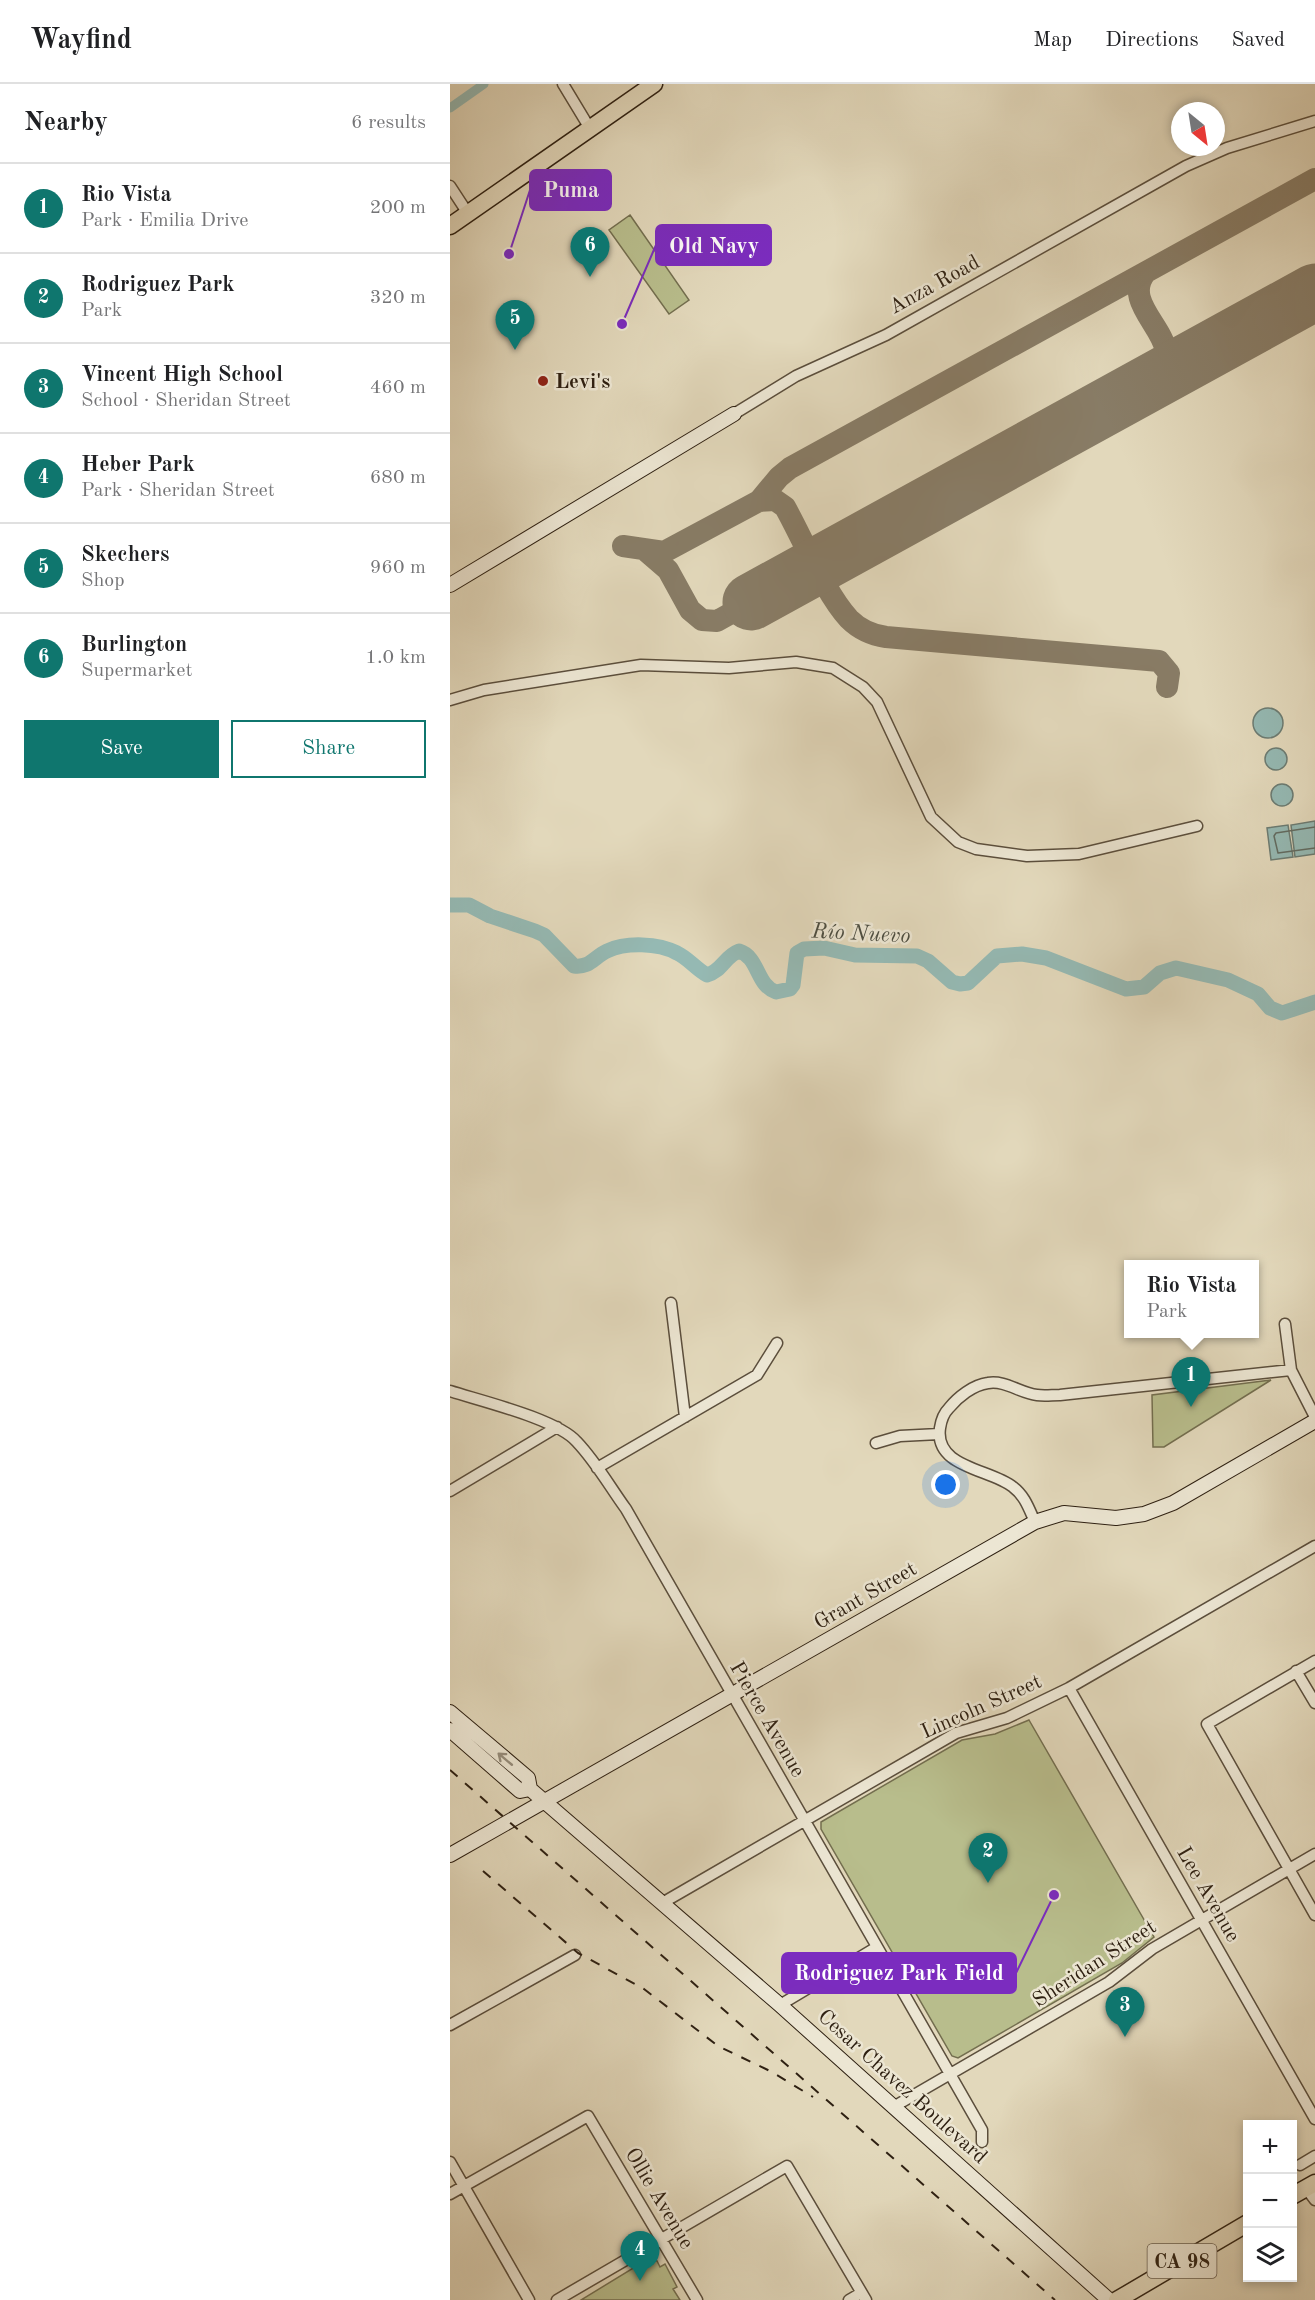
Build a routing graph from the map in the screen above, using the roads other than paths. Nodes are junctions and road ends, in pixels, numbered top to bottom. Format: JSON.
{"nodes":[{"id":1,"x":563,"y":84,"type":"edge"},
{"id":2,"x":639,"y":84,"type":"edge"},
{"id":3,"x":654,"y":84,"type":"edge"},
{"id":4,"x":1315,"y":121,"type":"edge"},
{"id":5,"x":586,"y":122,"type":"junction"},
{"id":6,"x":450,"y":186,"type":"edge"},
{"id":7,"x":465,"y":209,"type":"junction"},
{"id":8,"x":450,"y":219,"type":"edge"},
{"id":9,"x":450,"y":226,"type":"edge"},
{"id":10,"x":734,"y":414,"type":"joint"},
{"id":11,"x":450,"y":585,"type":"edge"},
{"id":12,"x":450,"y":700,"type":"edge"},
{"id":13,"x":1197,"y":826,"type":"dead end"},
{"id":14,"x":671,"y":1303,"type":"dead end"},
{"id":15,"x":1285,"y":1324,"type":"dead end"},
{"id":16,"x":777,"y":1343,"type":"dead end"},
{"id":17,"x":1291,"y":1370,"type":"junction"},
{"id":18,"x":450,"y":1391,"type":"edge"},
{"id":19,"x":685,"y":1417,"type":"junction"},
{"id":20,"x":1315,"y":1419,"type":"edge"},
{"id":21,"x":557,"y":1427,"type":"junction"},
{"id":22,"x":939,"y":1434,"type":"junction"},
{"id":23,"x":876,"y":1443,"type":"dead end"},
{"id":24,"x":597,"y":1468,"type":"junction"},
{"id":25,"x":450,"y":1491,"type":"edge"},
{"id":26,"x":1035,"y":1522,"type":"junction"},
{"id":27,"x":1315,"y":1546,"type":"edge"},
{"id":28,"x":1315,"y":1660,"type":"edge"},
{"id":29,"x":1296,"y":1671,"type":"junction"},
{"id":30,"x":1069,"y":1688,"type":"junction"},
{"id":31,"x":732,"y":1696,"type":"junction"},
{"id":32,"x":450,"y":1701,"type":"edge"},
{"id":33,"x":1315,"y":1703,"type":"edge"},
{"id":34,"x":450,"y":1712,"type":"edge"},
{"id":35,"x":450,"y":1730,"type":"edge"},
{"id":36,"x":475,"y":1733,"type":"junction"},
{"id":37,"x":530,"y":1789,"type":"junction"},
{"id":38,"x":546,"y":1801,"type":"junction"},
{"id":39,"x":805,"y":1820,"type":"junction"},
{"id":40,"x":1315,"y":1854,"type":"edge"},
{"id":41,"x":450,"y":1855,"type":"edge"},
{"id":42,"x":1289,"y":1869,"type":"junction"},
{"id":43,"x":664,"y":1902,"type":"junction"},
{"id":44,"x":1315,"y":1915,"type":"edge"},
{"id":45,"x":1201,"y":1919,"type":"junction"},
{"id":46,"x":877,"y":1947,"type":"junction"},
{"id":47,"x":575,"y":1954,"type":"dead end"},
{"id":48,"x":780,"y":2004,"type":"junction"},
{"id":49,"x":450,"y":2025,"type":"edge"},
{"id":50,"x":950,"y":2074,"type":"junction"},
{"id":51,"x":895,"y":2106,"type":"junction"},
{"id":52,"x":1315,"y":2119,"type":"edge"},
{"id":53,"x":982,"y":2142,"type":"dead end"},
{"id":54,"x":1315,"y":2156,"type":"edge"},
{"id":55,"x":450,"y":2162,"type":"edge"},
{"id":56,"x":1300,"y":2165,"type":"dead end"},
{"id":57,"x":464,"y":2186,"type":"junction"},
{"id":58,"x":450,"y":2194,"type":"edge"},
{"id":59,"x":1243,"y":2226,"type":"edge"},
{"id":60,"x":662,"y":2239,"type":"junction"},
{"id":61,"x":864,"y":2296,"type":"edge"},
{"id":62,"x":529,"y":2300,"type":"edge"},
{"id":63,"x":557,"y":2300,"type":"edge"},
{"id":64,"x":697,"y":2300,"type":"edge"},
{"id":65,"x":849,"y":2300,"type":"edge"},
{"id":66,"x":1109,"y":2300,"type":"edge"},
{"id":67,"x":1117,"y":2300,"type":"edge"}],
"edges":[{"from":1,"to":5,"type":"street"},
{"from":2,"to":5,"type":"main road"},
{"from":3,"to":9,"type":"main road"},
{"from":4,"to":10,"type":"street","name":"Anza Road"},
{"from":5,"to":7,"type":"main road"},
{"from":6,"to":7,"type":"street"},
{"from":7,"to":8,"type":"main road"},
{"from":10,"to":11,"type":"street","name":"Anza Road"},
{"from":12,"to":13,"type":"street"},
{"from":14,"to":19,"type":"street"},
{"from":15,"to":17,"type":"street"},
{"from":16,"to":19,"type":"street"},
{"from":17,"to":20,"type":"street"},
{"from":17,"to":22,"type":"street"},
{"from":18,"to":21,"type":"street","name":"Pierce Avenue"},
{"from":19,"to":24,"type":"street"},
{"from":20,"to":26,"type":"street","name":"Grant Street"},
{"from":21,"to":24,"type":"street","name":"Pierce Avenue"},
{"from":21,"to":25,"type":"street"},
{"from":22,"to":23,"type":"street"},
{"from":22,"to":26,"type":"street"},
{"from":24,"to":31,"type":"street","name":"Pierce Avenue"},
{"from":26,"to":31,"type":"street","name":"Grant Street"},
{"from":27,"to":30,"type":"street","name":"Lincoln Street"},
{"from":28,"to":29,"type":"street"},
{"from":29,"to":33,"type":"street"},
{"from":29,"to":42,"type":"street"},
{"from":30,"to":39,"type":"street","name":"Lincoln Street"},
{"from":30,"to":45,"type":"street","name":"Lee Avenue"},
{"from":31,"to":38,"type":"street","name":"Grant Street"},
{"from":31,"to":39,"type":"street","name":"Pierce Avenue"},
{"from":32,"to":36,"type":"street"},
{"from":34,"to":36,"type":"street","name":"Cesar Chavez Boulevard"},
{"from":35,"to":37,"type":"street","name":"Cesar Chavez Boulevard"},
{"from":37,"to":36,"type":"street","name":"Cesar Chavez Boulevard","one_way":true},
{"from":37,"to":38,"type":"street","name":"Cesar Chavez Boulevard"},
{"from":38,"to":41,"type":"street","name":"Grant Street"},
{"from":38,"to":43,"type":"street","name":"Cesar Chavez Boulevard"},
{"from":39,"to":43,"type":"street","name":"Lincoln Street"},
{"from":39,"to":46,"type":"street","name":"Pierce Avenue"},
{"from":40,"to":42,"type":"street","name":"Sheridan Street"},
{"from":42,"to":44,"type":"street"},
{"from":42,"to":45,"type":"street","name":"Sheridan Street"},
{"from":43,"to":48,"type":"street","name":"Cesar Chavez Boulevard"},
{"from":45,"to":50,"type":"street","name":"Sheridan Street"},
{"from":45,"to":52,"type":"street","name":"Lee Avenue"},
{"from":46,"to":48,"type":"street"},
{"from":46,"to":50,"type":"street","name":"Pierce Avenue"},
{"from":47,"to":49,"type":"street"},
{"from":48,"to":51,"type":"street","name":"Cesar Chavez Boulevard"},
{"from":50,"to":51,"type":"street","name":"Sheridan Street"},
{"from":50,"to":53,"type":"street","name":"Pierce Avenue"},
{"from":51,"to":66,"type":"street","name":"Cesar Chavez Boulevard"},
{"from":54,"to":56,"type":"street"},
{"from":55,"to":57,"type":"street"},
{"from":57,"to":58,"type":"street"},
{"from":57,"to":60,"type":"street","name":"Ollie Avenue"},
{"from":57,"to":62,"type":"street"},
{"from":59,"to":67,"type":"main road","number":"CA 98"},
{"from":60,"to":61,"type":"street"},
{"from":60,"to":63,"type":"street"},
{"from":60,"to":64,"type":"street","name":"Ollie Avenue"},
{"from":61,"to":65,"type":"street"}]}
